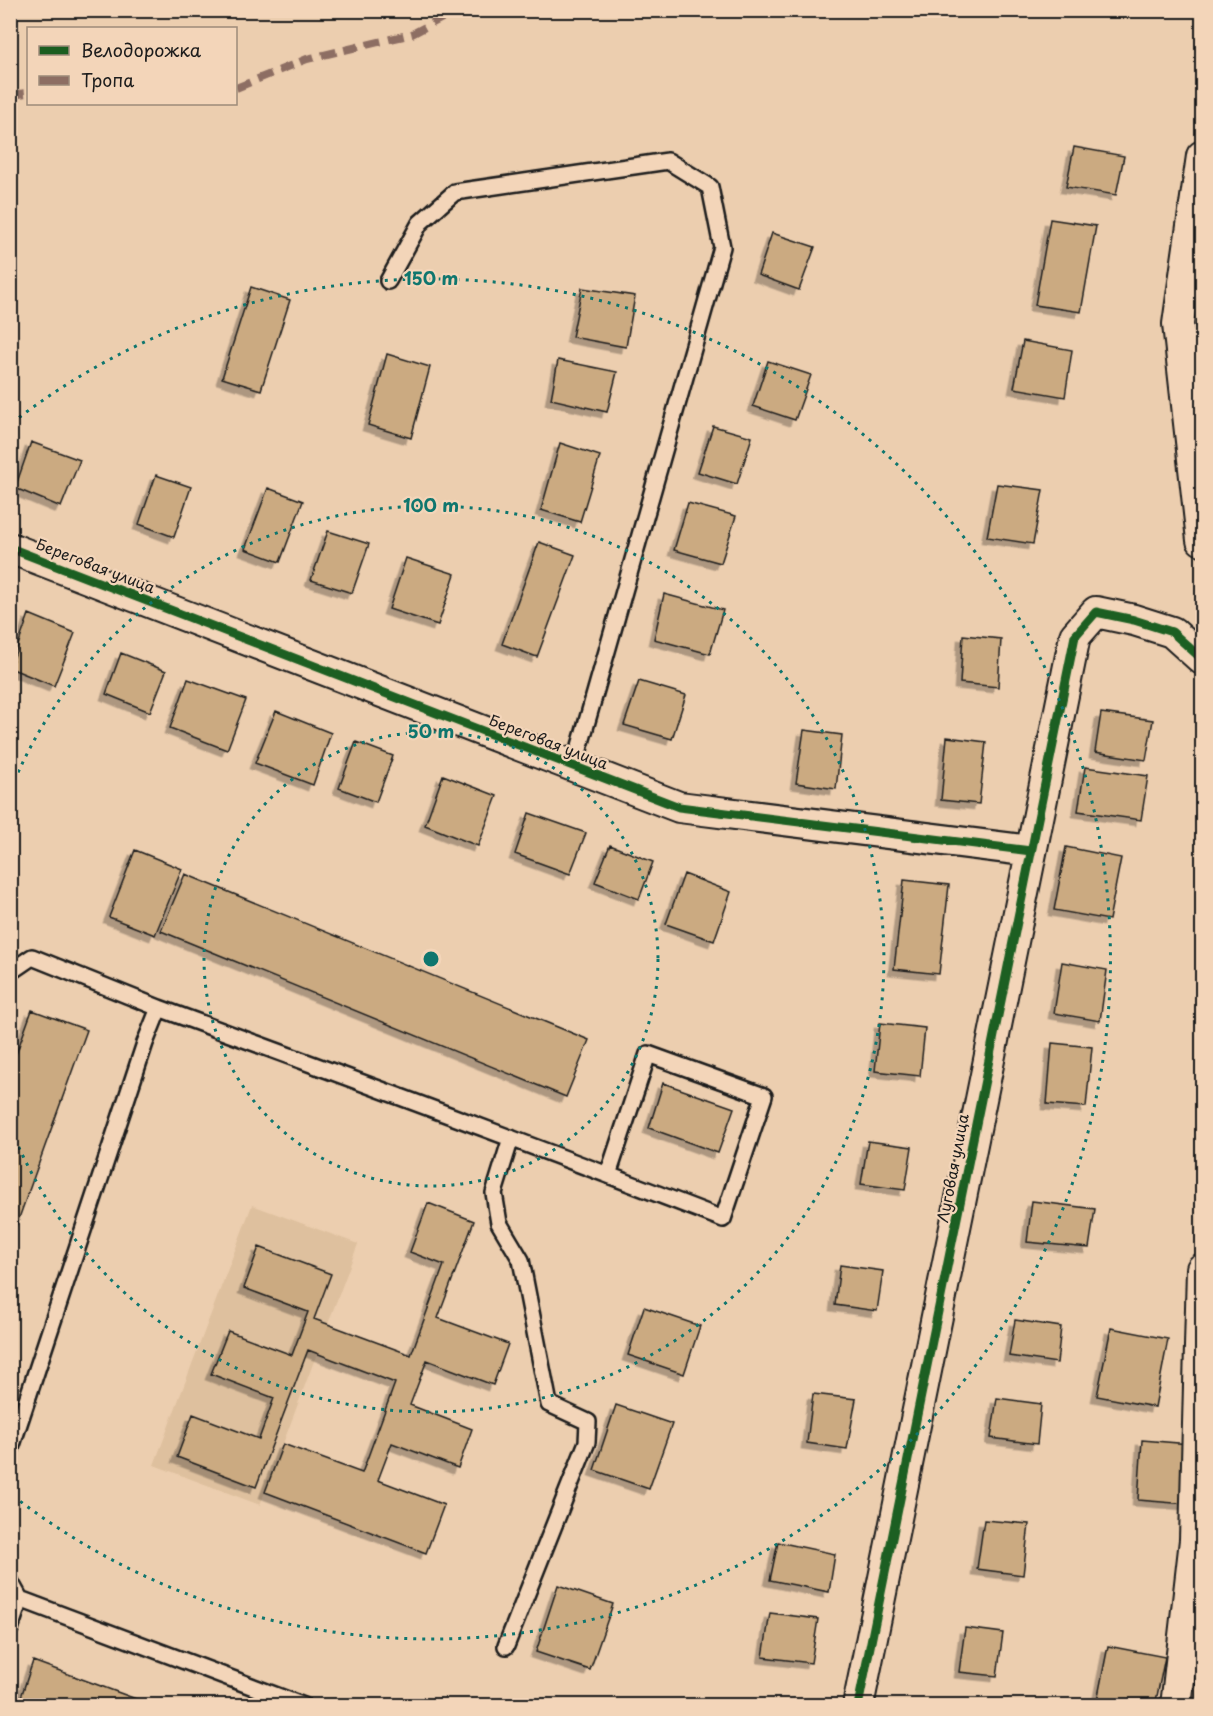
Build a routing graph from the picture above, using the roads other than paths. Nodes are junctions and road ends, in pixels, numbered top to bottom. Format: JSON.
{"nodes":[{"id":1,"x":1203,"y":156,"type":"edge"},
{"id":2,"x":388,"y":281,"type":"dead end"},
{"id":3,"x":1203,"y":540,"type":"edge"},
{"id":4,"x":10,"y":548,"type":"edge"},
{"id":5,"x":1203,"y":659,"type":"edge"},
{"id":6,"x":574,"y":767,"type":"junction"},
{"id":7,"x":1031,"y":852,"type":"junction"},
{"id":8,"x":32,"y":957,"type":"junction"},
{"id":9,"x":10,"y":962,"type":"edge"},
{"id":10,"x":10,"y":972,"type":"edge"},
{"id":11,"x":159,"y":1008,"type":"junction"},
{"id":12,"x":511,"y":1138,"type":"junction"},
{"id":13,"x":608,"y":1174,"type":"junction"},
{"id":14,"x":1203,"y":1269,"type":"edge"},
{"id":15,"x":10,"y":1451,"type":"edge"},
{"id":16,"x":1199,"y":1538,"type":"edge"},
{"id":17,"x":10,"y":1581,"type":"edge"},
{"id":18,"x":20,"y":1599,"type":"junction"},
{"id":19,"x":10,"y":1629,"type":"edge"},
{"id":20,"x":506,"y":1646,"type":"dead end"},
{"id":21,"x":303,"y":1706,"type":"edge"},
{"id":22,"x":858,"y":1706,"type":"edge"},
{"id":23,"x":1176,"y":1706,"type":"edge"}],
"edges":[{"from":1,"to":3,"type":"street"},
{"from":2,"to":6,"type":"lane"},
{"from":4,"to":6,"type":"street","name":"Береговая улица"},
{"from":5,"to":7,"type":"street","name":"Луговая улица"},
{"from":6,"to":7,"type":"street","name":"Береговая улица"},
{"from":7,"to":22,"type":"street","name":"Луговая улица"},
{"from":8,"to":9,"type":"lane"},
{"from":8,"to":10,"type":"lane"},
{"from":8,"to":11,"type":"lane"},
{"from":11,"to":12,"type":"lane"},
{"from":11,"to":15,"type":"lane"},
{"from":12,"to":13,"type":"lane"},
{"from":12,"to":20,"type":"lane"},
{"from":13,"to":13,"type":"lane"},
{"from":14,"to":16,"type":"street"},
{"from":16,"to":23,"type":"street"},
{"from":17,"to":18,"type":"lane"},
{"from":18,"to":19,"type":"lane"},
{"from":18,"to":21,"type":"lane"}]}
